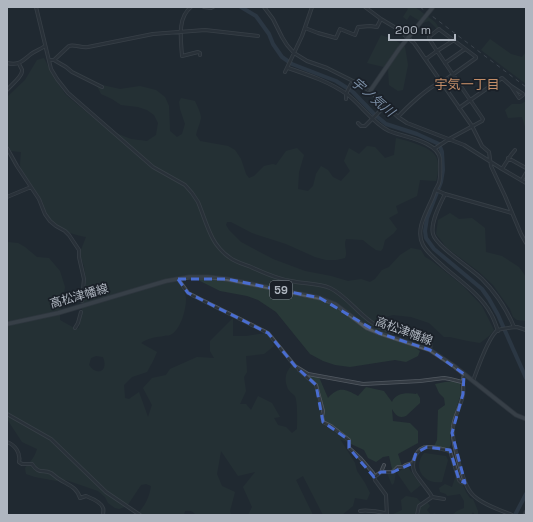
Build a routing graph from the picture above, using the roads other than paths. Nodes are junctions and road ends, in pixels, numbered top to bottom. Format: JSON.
{"nodes":[{"id":1,"x":36,"y":7,"type":"edge"},
{"id":2,"x":191,"y":7,"type":"edge"},
{"id":3,"x":204,"y":7,"type":"edge"},
{"id":4,"x":213,"y":7,"type":"edge"},
{"id":5,"x":264,"y":7,"type":"edge"},
{"id":6,"x":312,"y":7,"type":"edge"},
{"id":7,"x":365,"y":7,"type":"edge"},
{"id":8,"x":433,"y":7,"type":"edge"},
{"id":9,"x":381,"y":19,"type":"junction"},
{"id":10,"x":305,"y":28,"type":"junction"},
{"id":11,"x":180,"y":31,"type":"junction"},
{"id":12,"x":258,"y":36,"type":"dead end"},
{"id":13,"x":454,"y":40,"type":"junction"},
{"id":14,"x":45,"y":46,"type":"junction"},
{"id":15,"x":465,"y":49,"type":"junction"},
{"id":16,"x":437,"y":51,"type":"junction"},
{"id":17,"x":294,"y":53,"type":"junction"},
{"id":18,"x":200,"y":55,"type":"dead end"},
{"id":19,"x":426,"y":59,"type":"junction"},
{"id":20,"x":49,"y":60,"type":"junction"},
{"id":21,"x":54,"y":60,"type":"junction"},
{"id":22,"x":7,"y":62,"type":"edge"},
{"id":23,"x":445,"y":63,"type":"junction"},
{"id":24,"x":19,"y":64,"type":"junction"},
{"id":25,"x":288,"y":68,"type":"junction"},
{"id":26,"x":286,"y":72,"type":"dead end"},
{"id":27,"x":453,"y":74,"type":"junction"},
{"id":28,"x":441,"y":83,"type":"junction"},
{"id":29,"x":351,"y":84,"type":"dead end"},
{"id":30,"x":511,"y":86,"type":"junction"},
{"id":31,"x":102,"y":87,"type":"dead end"},
{"id":32,"x":7,"y":90,"type":"edge"},
{"id":33,"x":370,"y":91,"type":"junction"},
{"id":34,"x":346,"y":94,"type":"junction"},
{"id":35,"x":346,"y":99,"type":"dead end"},
{"id":36,"x":471,"y":100,"type":"junction"},
{"id":37,"x":386,"y":105,"type":"junction"},
{"id":38,"x":459,"y":108,"type":"junction"},
{"id":39,"x":398,"y":117,"type":"junction"},
{"id":40,"x":372,"y":118,"type":"junction"},
{"id":41,"x":358,"y":124,"type":"dead end"},
{"id":42,"x":472,"y":126,"type":"junction"},
{"id":43,"x":449,"y":139,"type":"junction"},
{"id":44,"x":7,"y":148,"type":"edge"},
{"id":45,"x":434,"y":149,"type":"junction"},
{"id":46,"x":515,"y":150,"type":"dead end"},
{"id":47,"x":508,"y":158,"type":"junction"},
{"id":48,"x":490,"y":161,"type":"junction"},
{"id":49,"x":526,"y":168,"type":"edge"},
{"id":50,"x":502,"y":169,"type":"junction"},
{"id":51,"x":526,"y":173,"type":"edge"},
{"id":52,"x":522,"y":180,"type":"junction"},
{"id":53,"x":526,"y":183,"type":"edge"},
{"id":54,"x":31,"y":187,"type":"junction"},
{"id":55,"x":436,"y":190,"type":"junction"},
{"id":56,"x":445,"y":194,"type":"junction"},
{"id":57,"x":7,"y":197,"type":"edge"},
{"id":58,"x":512,"y":213,"type":"junction"},
{"id":59,"x":526,"y":243,"type":"edge"},
{"id":60,"x":178,"y":279,"type":"junction"},
{"id":61,"x":82,"y":301,"type":"dead end"},
{"id":62,"x":81,"y":312,"type":"dead end"},
{"id":63,"x":7,"y":324,"type":"edge"},
{"id":64,"x":75,"y":328,"type":"dead end"},
{"id":65,"x":513,"y":328,"type":"junction"},
{"id":66,"x":498,"y":330,"type":"junction"},
{"id":67,"x":526,"y":330,"type":"edge"},
{"id":68,"x":430,"y":350,"type":"junction"},
{"id":69,"x":298,"y":368,"type":"junction"},
{"id":70,"x":464,"y":374,"type":"junction"},
{"id":71,"x":473,"y":381,"type":"junction"},
{"id":72,"x":462,"y":382,"type":"junction"},
{"id":73,"x":7,"y":414,"type":"edge"},
{"id":74,"x":526,"y":419,"type":"edge"},
{"id":75,"x":7,"y":442,"type":"edge"},
{"id":76,"x":413,"y":463,"type":"junction"},
{"id":77,"x":384,"y":465,"type":"dead end"},
{"id":78,"x":381,"y":472,"type":"junction"},
{"id":79,"x":374,"y":477,"type":"junction"},
{"id":80,"x":465,"y":482,"type":"junction"},
{"id":81,"x":432,"y":497,"type":"junction"},
{"id":82,"x":444,"y":499,"type":"dead end"},
{"id":83,"x":360,"y":511,"type":"dead end"},
{"id":84,"x":526,"y":512,"type":"edge"},
{"id":85,"x":386,"y":514,"type":"edge"},
{"id":86,"x":510,"y":514,"type":"edge"},
{"id":87,"x":103,"y":515,"type":"edge"},
{"id":88,"x":140,"y":515,"type":"edge"},
{"id":89,"x":417,"y":515,"type":"edge"},
{"id":90,"x":525,"y":515,"type":"edge"}],
"edges":[{"from":1,"to":14,"type":"street"},
{"from":2,"to":11,"type":"street"},
{"from":3,"to":4,"type":"street"},
{"from":5,"to":17,"type":"street"},
{"from":6,"to":10,"type":"street"},
{"from":7,"to":9,"type":"street"},
{"from":8,"to":33,"type":"main road","bridge":true},
{"from":9,"to":10,"type":"street"},
{"from":9,"to":19,"type":"street"},
{"from":10,"to":17,"type":"street"},
{"from":11,"to":12,"type":"street"},
{"from":11,"to":18,"type":"street"},
{"from":11,"to":21,"type":"street"},
{"from":13,"to":15,"type":"street"},
{"from":13,"to":16,"type":"street"},
{"from":13,"to":16,"type":"street"},
{"from":14,"to":20,"type":"street"},
{"from":14,"to":24,"type":"street"},
{"from":15,"to":23,"type":"street"},
{"from":15,"to":27,"type":"street"},
{"from":16,"to":19,"type":"street"},
{"from":16,"to":23,"type":"street"},
{"from":17,"to":25,"type":"street"},
{"from":17,"to":33,"type":"street"},
{"from":19,"to":28,"type":"street"},
{"from":20,"to":21,"type":"street"},
{"from":20,"to":68,"type":"street"},
{"from":21,"to":31,"type":"street"},
{"from":22,"to":24,"type":"street"},
{"from":23,"to":27,"type":"street"},
{"from":24,"to":32,"type":"street"},
{"from":25,"to":26,"type":"street"},
{"from":25,"to":34,"type":"street"},
{"from":27,"to":28,"type":"street"},
{"from":27,"to":36,"type":"street"},
{"from":28,"to":38,"type":"street"},
{"from":28,"to":39,"type":"street"},
{"from":29,"to":34,"type":"street"},
{"from":30,"to":30,"type":"street"},
{"from":30,"to":36,"type":"street"},
{"from":33,"to":37,"type":"street"},
{"from":34,"to":35,"type":"street"},
{"from":34,"to":40,"type":"street"},
{"from":36,"to":38,"type":"street"},
{"from":36,"to":42,"type":"street"},
{"from":37,"to":39,"type":"street"},
{"from":37,"to":40,"type":"street"},
{"from":38,"to":42,"type":"street"},
{"from":39,"to":43,"type":"street"},
{"from":40,"to":41,"type":"street"},
{"from":40,"to":45,"type":"street"},
{"from":42,"to":43,"type":"street"},
{"from":42,"to":48,"type":"street"},
{"from":43,"to":45,"type":"street"},
{"from":43,"to":48,"type":"street"},
{"from":44,"to":54,"type":"street"},
{"from":45,"to":55,"type":"street"},
{"from":46,"to":47,"type":"street"},
{"from":47,"to":49,"type":"street"},
{"from":47,"to":50,"type":"street"},
{"from":48,"to":50,"type":"street"},
{"from":48,"to":58,"type":"street"},
{"from":50,"to":52,"type":"street"},
{"from":51,"to":52,"type":"street"},
{"from":52,"to":53,"type":"street"},
{"from":54,"to":57,"type":"street"},
{"from":54,"to":61,"type":"street"},
{"from":55,"to":56,"type":"street"},
{"from":55,"to":66,"type":"street"},
{"from":56,"to":58,"type":"street"},
{"from":56,"to":65,"type":"street"},
{"from":58,"to":59,"type":"street"},
{"from":60,"to":63,"type":"main road","name":"高松津幡線","number":"59"},
{"from":60,"to":68,"type":"main road","name":"高松津幡線","number":"59"},
{"from":60,"to":69,"type":"street"},
{"from":62,"to":64,"type":"street"},
{"from":65,"to":66,"type":"street"},
{"from":65,"to":67,"type":"street"},
{"from":66,"to":71,"type":"street"},
{"from":68,"to":70,"type":"main road","name":"高松津幡線","number":"59"},
{"from":69,"to":72,"type":"street"},
{"from":69,"to":79,"type":"street"},
{"from":70,"to":71,"type":"main road","name":"高松津幡線","number":"59"},
{"from":70,"to":72,"type":"street"},
{"from":71,"to":74,"type":"main road","name":"高松津幡線","number":"59"},
{"from":72,"to":80,"type":"street"},
{"from":73,"to":88,"type":"street"},
{"from":75,"to":87,"type":"street"},
{"from":76,"to":78,"type":"street"},
{"from":76,"to":80,"type":"street"},
{"from":76,"to":81,"type":"street"},
{"from":77,"to":78,"type":"street"},
{"from":78,"to":79,"type":"street"},
{"from":79,"to":85,"type":"street"},
{"from":80,"to":86,"type":"street"},
{"from":81,"to":82,"type":"street"},
{"from":81,"to":89,"type":"street"},
{"from":83,"to":85,"type":"street"},
{"from":84,"to":90,"type":"main road"}]}
